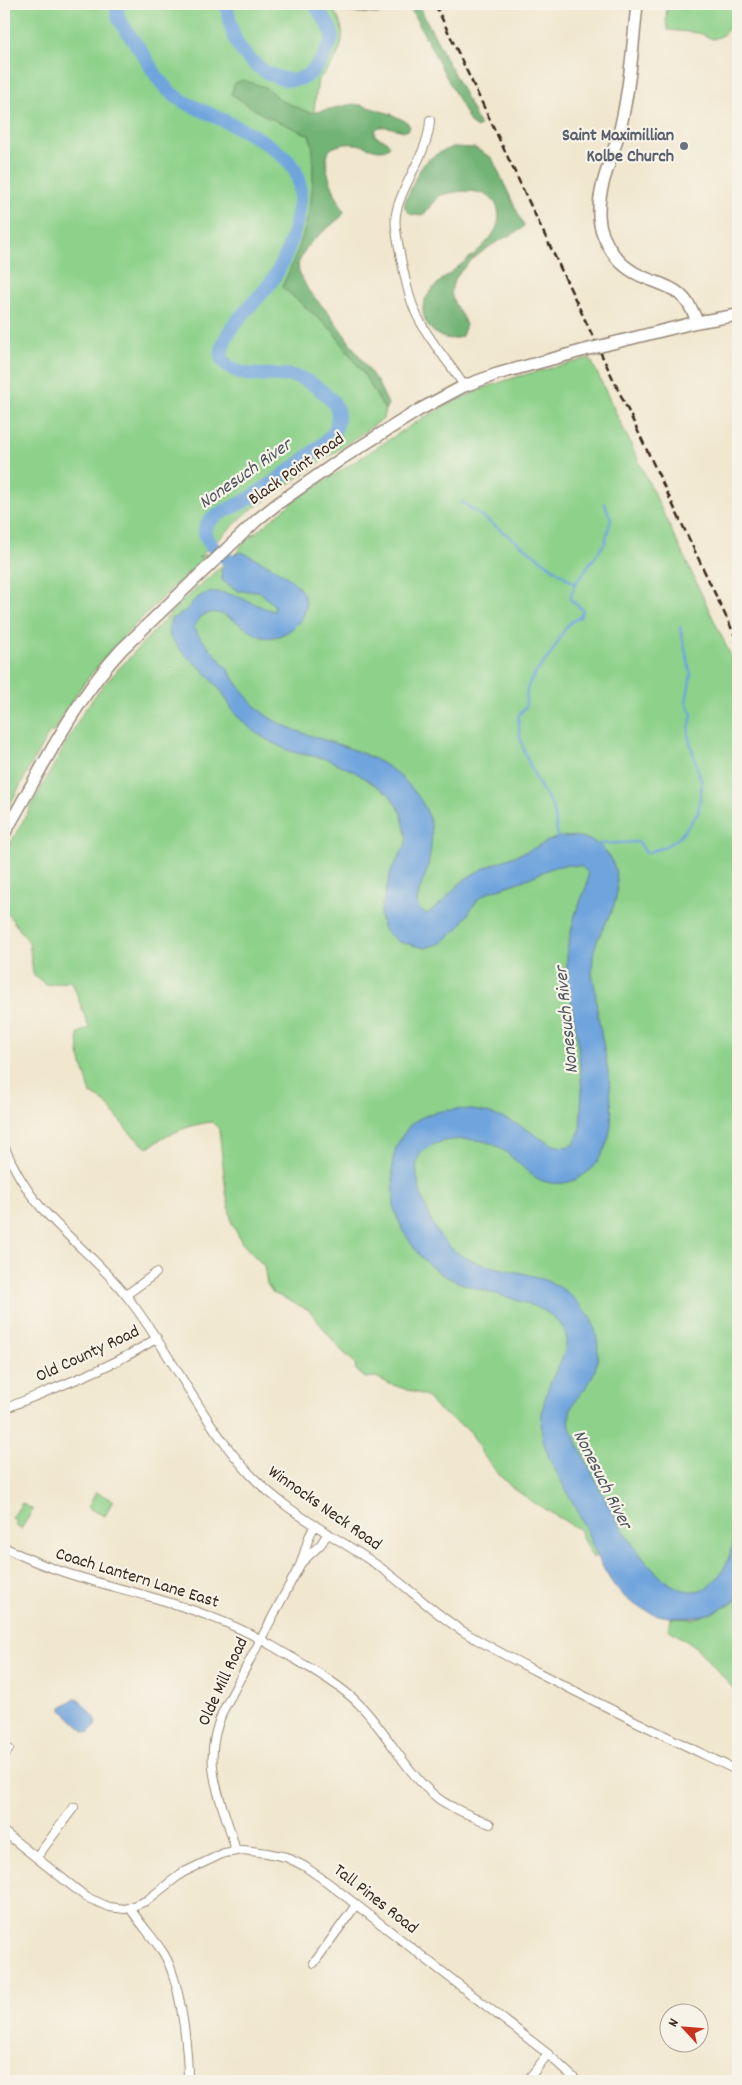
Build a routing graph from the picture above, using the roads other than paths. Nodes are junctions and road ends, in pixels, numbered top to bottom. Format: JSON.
{"nodes":[{"id":1,"x":637,"y":4,"type":"edge"},
{"id":2,"x":430,"y":120,"type":"dead end"},
{"id":3,"x":738,"y":315,"type":"edge"},
{"id":4,"x":698,"y":322,"type":"junction"},
{"id":5,"x":464,"y":386,"type":"junction"},
{"id":6,"x":4,"y":834,"type":"edge"},
{"id":7,"x":4,"y":1146,"type":"edge"},
{"id":8,"x":156,"y":1273,"type":"dead end"},
{"id":9,"x":126,"y":1295,"type":"junction"},
{"id":10,"x":158,"y":1338,"type":"junction"},
{"id":11,"x":4,"y":1409,"type":"edge"},
{"id":12,"x":315,"y":1525,"type":"junction"},
{"id":13,"x":328,"y":1533,"type":"junction"},
{"id":14,"x":4,"y":1547,"type":"edge"},
{"id":15,"x":301,"y":1563,"type":"junction"},
{"id":16,"x":261,"y":1639,"type":"junction"},
{"id":17,"x":9,"y":1749,"type":"dead end"},
{"id":18,"x":4,"y":1756,"type":"edge"},
{"id":19,"x":738,"y":1771,"type":"edge"},
{"id":20,"x":74,"y":1807,"type":"dead end"},
{"id":21,"x":490,"y":1824,"type":"dead end"},
{"id":22,"x":4,"y":1832,"type":"edge"},
{"id":23,"x":236,"y":1851,"type":"junction"},
{"id":24,"x":37,"y":1857,"type":"junction"},
{"id":25,"x":356,"y":1905,"type":"junction"},
{"id":26,"x":130,"y":1908,"type":"junction"},
{"id":27,"x":314,"y":1963,"type":"dead end"},
{"id":28,"x":548,"y":2054,"type":"junction"},
{"id":29,"x":188,"y":2081,"type":"edge"},
{"id":30,"x":527,"y":2081,"type":"edge"},
{"id":31,"x":578,"y":2081,"type":"edge"}],
"edges":[{"from":1,"to":4,"type":"main road"},
{"from":2,"to":5,"type":"street"},
{"from":3,"to":4,"type":"main road","name":"Black Point Road"},
{"from":4,"to":5,"type":"main road","name":"Black Point Road","bridge":true},
{"from":5,"to":6,"type":"main road","name":"Black Point Road"},
{"from":7,"to":9,"type":"street","name":"Winnocks Neck Road"},
{"from":8,"to":9,"type":"street"},
{"from":9,"to":10,"type":"street","name":"Winnocks Neck Road"},
{"from":10,"to":11,"type":"street","name":"Old County Road"},
{"from":10,"to":12,"type":"street","name":"Winnocks Neck Road"},
{"from":12,"to":13,"type":"street","name":"Winnocks Neck Road"},
{"from":12,"to":15,"type":"street","name":"Olde Mill Road"},
{"from":13,"to":15,"type":"street","name":"Olde Mill Road"},
{"from":13,"to":19,"type":"street","name":"Winnocks Neck Road"},
{"from":14,"to":16,"type":"street","name":"Coach Lantern Lane East"},
{"from":15,"to":16,"type":"street","name":"Olde Mill Road"},
{"from":16,"to":21,"type":"street","name":"Coach Lantern Lane East"},
{"from":16,"to":23,"type":"street","name":"Olde Mill Road"},
{"from":17,"to":18,"type":"street"},
{"from":20,"to":24,"type":"street"},
{"from":22,"to":24,"type":"street"},
{"from":23,"to":25,"type":"street","name":"Tall Pines Road"},
{"from":23,"to":26,"type":"street","name":"Tall Pines Road"},
{"from":24,"to":26,"type":"street"},
{"from":25,"to":27,"type":"street"},
{"from":25,"to":28,"type":"street","name":"Tall Pines Road"},
{"from":26,"to":29,"type":"street"},
{"from":28,"to":30,"type":"street"},
{"from":28,"to":31,"type":"street","name":"Tall Pines Road"}]}
